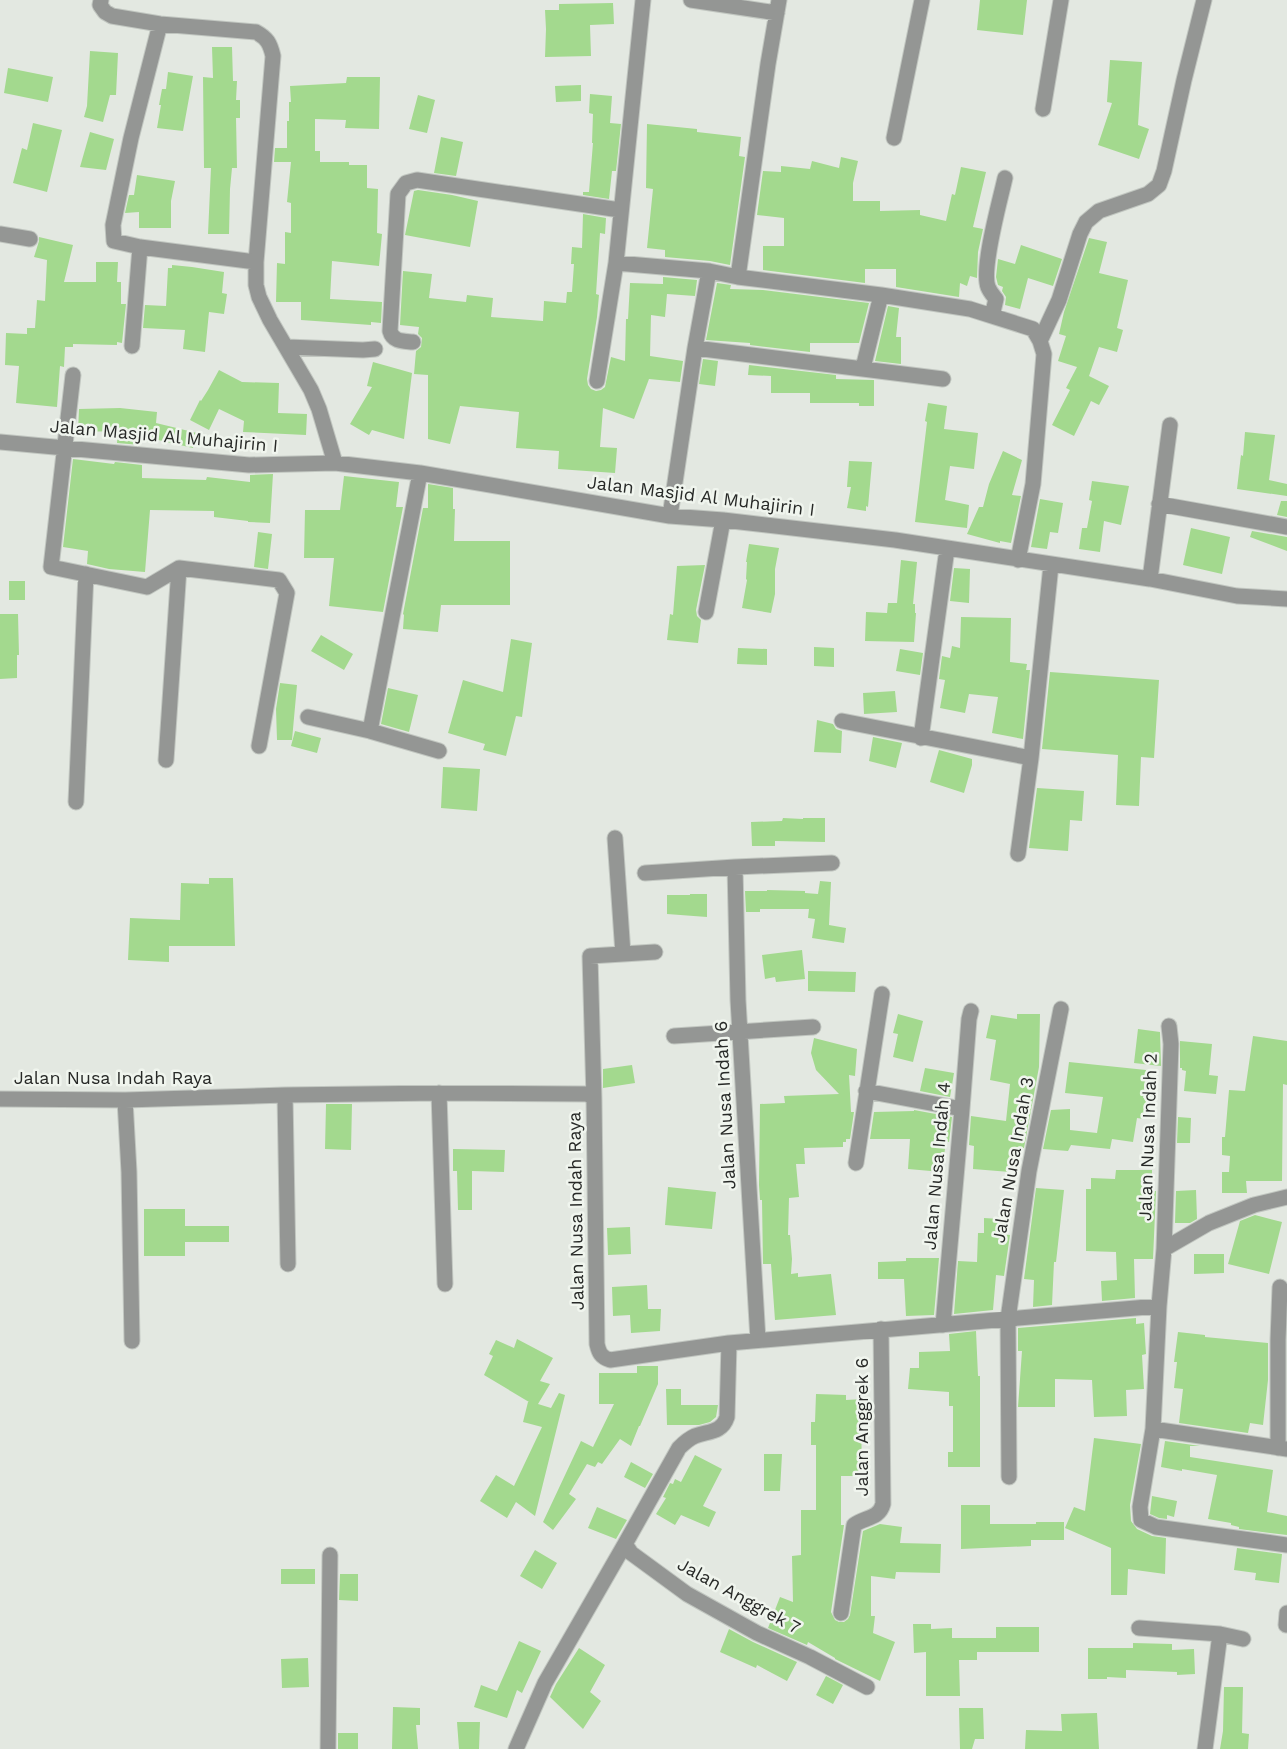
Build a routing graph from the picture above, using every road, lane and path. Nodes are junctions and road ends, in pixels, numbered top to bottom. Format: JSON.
{"nodes":[{"id":1,"x":101,"y":0,"type":"edge"},
{"id":2,"x":643,"y":0,"type":"edge"},
{"id":3,"x":691,"y":0,"type":"edge"},
{"id":4,"x":922,"y":0,"type":"edge"},
{"id":5,"x":1061,"y":0,"type":"edge"},
{"id":6,"x":1204,"y":0,"type":"edge"},
{"id":7,"x":778,"y":6,"type":"edge"},
{"id":8,"x":160,"y":24,"type":"junction"},
{"id":9,"x":1043,"y":109,"type":"dead end"},
{"id":10,"x":894,"y":138,"type":"dead end"},
{"id":11,"x":1005,"y":178,"type":"dead end"},
{"id":12,"x":620,"y":210,"type":"junction"},
{"id":13,"x":0,"y":234,"type":"edge"},
{"id":14,"x":30,"y":239,"type":"dead end"},
{"id":15,"x":140,"y":247,"type":"junction"},
{"id":16,"x":256,"y":262,"type":"junction"},
{"id":17,"x":616,"y":263,"type":"junction"},
{"id":18,"x":709,"y":271,"type":"junction"},
{"id":19,"x":738,"y":277,"type":"junction"},
{"id":20,"x":881,"y":295,"type":"junction"},
{"id":21,"x":992,"y":316,"type":"junction"},
{"id":22,"x":1040,"y":341,"type":"junction"},
{"id":23,"x":413,"y":342,"type":"dead end"},
{"id":24,"x":132,"y":346,"type":"dead end"},
{"id":25,"x":287,"y":346,"type":"junction"},
{"id":26,"x":695,"y":348,"type":"junction"},
{"id":27,"x":375,"y":349,"type":"dead end"},
{"id":28,"x":863,"y":368,"type":"junction"},
{"id":29,"x":73,"y":375,"type":"dead end"},
{"id":30,"x":943,"y":379,"type":"dead end"},
{"id":31,"x":597,"y":381,"type":"dead end"},
{"id":32,"x":1170,"y":425,"type":"dead end"},
{"id":33,"x":0,"y":442,"type":"edge"},
{"id":34,"x":64,"y":447,"type":"junction"},
{"id":35,"x":335,"y":464,"type":"junction"},
{"id":36,"x":420,"y":472,"type":"junction"},
{"id":37,"x":1160,"y":504,"type":"junction"},
{"id":38,"x":670,"y":516,"type":"junction"},
{"id":39,"x":723,"y":520,"type":"junction"},
{"id":40,"x":1287,"y":527,"type":"edge"},
{"id":41,"x":947,"y":549,"type":"junction"},
{"id":42,"x":1018,"y":560,"type":"junction"},
{"id":43,"x":1051,"y":565,"type":"junction"},
{"id":44,"x":179,"y":568,"type":"junction"},
{"id":45,"x":86,"y":574,"type":"junction"},
{"id":46,"x":1150,"y":579,"type":"junction"},
{"id":47,"x":1287,"y":599,"type":"edge"},
{"id":48,"x":706,"y":612,"type":"dead end"},
{"id":49,"x":308,"y":717,"type":"dead end"},
{"id":50,"x":842,"y":721,"type":"dead end"},
{"id":51,"x":370,"y":731,"type":"junction"},
{"id":52,"x":921,"y":738,"type":"junction"},
{"id":53,"x":259,"y":746,"type":"dead end"},
{"id":54,"x":439,"y":751,"type":"dead end"},
{"id":55,"x":1031,"y":758,"type":"junction"},
{"id":56,"x":166,"y":760,"type":"dead end"},
{"id":57,"x":76,"y":802,"type":"dead end"},
{"id":58,"x":615,"y":838,"type":"dead end"},
{"id":59,"x":1018,"y":854,"type":"dead end"},
{"id":60,"x":832,"y":863,"type":"dead end"},
{"id":61,"x":735,"y":867,"type":"junction"},
{"id":62,"x":645,"y":873,"type":"dead end"},
{"id":63,"x":655,"y":952,"type":"dead end"},
{"id":64,"x":623,"y":954,"type":"junction"},
{"id":65,"x":882,"y":994,"type":"dead end"},
{"id":66,"x":1061,"y":1009,"type":"dead end"},
{"id":67,"x":971,"y":1011,"type":"dead end"},
{"id":68,"x":1169,"y":1026,"type":"dead end"},
{"id":69,"x":813,"y":1027,"type":"dead end"},
{"id":70,"x":740,"y":1031,"type":"junction"},
{"id":71,"x":674,"y":1036,"type":"dead end"},
{"id":72,"x":866,"y":1091,"type":"junction"},
{"id":73,"x":439,"y":1093,"type":"junction"},
{"id":74,"x":285,"y":1095,"type":"junction"},
{"id":75,"x":0,"y":1099,"type":"edge"},
{"id":76,"x":594,"y":1099,"type":"junction"},
{"id":77,"x":125,"y":1100,"type":"junction"},
{"id":78,"x":962,"y":1109,"type":"junction"},
{"id":79,"x":856,"y":1163,"type":"dead end"},
{"id":80,"x":1287,"y":1197,"type":"edge"},
{"id":81,"x":1164,"y":1249,"type":"junction"},
{"id":82,"x":288,"y":1264,"type":"dead end"},
{"id":83,"x":445,"y":1284,"type":"dead end"},
{"id":84,"x":1280,"y":1287,"type":"dead end"},
{"id":85,"x":1159,"y":1306,"type":"junction"},
{"id":86,"x":1008,"y":1319,"type":"junction"},
{"id":87,"x":943,"y":1325,"type":"junction"},
{"id":88,"x":881,"y":1329,"type":"junction"},
{"id":89,"x":758,"y":1340,"type":"junction"},
{"id":90,"x":132,"y":1341,"type":"dead end"},
{"id":91,"x":729,"y":1343,"type":"junction"},
{"id":92,"x":1153,"y":1429,"type":"junction"},
{"id":93,"x":1282,"y":1448,"type":"edge"},
{"id":94,"x":1009,"y":1477,"type":"dead end"},
{"id":95,"x":625,"y":1544,"type":"junction"},
{"id":96,"x":1287,"y":1545,"type":"edge"},
{"id":97,"x":330,"y":1555,"type":"dead end"},
{"id":98,"x":840,"y":1613,"type":"dead end"},
{"id":99,"x":1139,"y":1628,"type":"dead end"},
{"id":100,"x":1220,"y":1634,"type":"junction"},
{"id":101,"x":1243,"y":1640,"type":"dead end"},
{"id":102,"x":867,"y":1687,"type":"dead end"},
{"id":103,"x":328,"y":1749,"type":"edge"},
{"id":104,"x":516,"y":1749,"type":"edge"},
{"id":105,"x":1205,"y":1749,"type":"edge"}],
"edges":[{"from":1,"to":8,"type":"street"},
{"from":2,"to":12,"type":"street"},
{"from":3,"to":7,"type":"street"},
{"from":4,"to":10,"type":"street"},
{"from":5,"to":9,"type":"street"},
{"from":6,"to":22,"type":"street"},
{"from":7,"to":19,"type":"street"},
{"from":8,"to":15,"type":"street"},
{"from":8,"to":16,"type":"street"},
{"from":11,"to":21,"type":"street"},
{"from":12,"to":17,"type":"street"},
{"from":12,"to":23,"type":"street"},
{"from":13,"to":14,"type":"street"},
{"from":15,"to":16,"type":"street"},
{"from":15,"to":24,"type":"street"},
{"from":16,"to":25,"type":"street"},
{"from":17,"to":18,"type":"street"},
{"from":17,"to":31,"type":"street"},
{"from":18,"to":19,"type":"street"},
{"from":18,"to":26,"type":"street"},
{"from":19,"to":20,"type":"street"},
{"from":20,"to":21,"type":"street"},
{"from":20,"to":28,"type":"street"},
{"from":21,"to":22,"type":"street"},
{"from":22,"to":42,"type":"street"},
{"from":25,"to":27,"type":"street"},
{"from":25,"to":35,"type":"street"},
{"from":26,"to":28,"type":"street"},
{"from":26,"to":38,"type":"street"},
{"from":28,"to":30,"type":"street"},
{"from":29,"to":34,"type":"street"},
{"from":32,"to":37,"type":"street"},
{"from":33,"to":34,"type":"street","name":"Jalan Masjid Al Muhajirin I"},
{"from":34,"to":35,"type":"street","name":"Jalan Masjid Al Muhajirin I"},
{"from":34,"to":45,"type":"street"},
{"from":35,"to":36,"type":"street","name":"Jalan Masjid Al Muhajirin I"},
{"from":36,"to":38,"type":"street","name":"Jalan Masjid Al Muhajirin I"},
{"from":36,"to":51,"type":"street"},
{"from":37,"to":40,"type":"street"},
{"from":37,"to":46,"type":"street"},
{"from":38,"to":39,"type":"street","name":"Jalan Masjid Al Muhajirin I"},
{"from":39,"to":41,"type":"street","name":"Jalan Masjid Al Muhajirin I"},
{"from":39,"to":48,"type":"street"},
{"from":41,"to":42,"type":"street","name":"Jalan Masjid Al Muhajirin I"},
{"from":41,"to":52,"type":"street"},
{"from":42,"to":43,"type":"street","name":"Jalan Masjid Al Muhajirin I"},
{"from":43,"to":46,"type":"street","name":"Jalan Masjid Al Muhajirin I"},
{"from":43,"to":55,"type":"street"},
{"from":44,"to":45,"type":"street"},
{"from":44,"to":53,"type":"street"},
{"from":44,"to":56,"type":"street"},
{"from":45,"to":57,"type":"street"},
{"from":46,"to":47,"type":"street","name":"Jalan Masjid Al Muhajirin I"},
{"from":49,"to":51,"type":"street"},
{"from":50,"to":52,"type":"street"},
{"from":51,"to":54,"type":"street"},
{"from":52,"to":55,"type":"street"},
{"from":55,"to":59,"type":"street"},
{"from":58,"to":64,"type":"street"},
{"from":60,"to":61,"type":"street"},
{"from":61,"to":62,"type":"street"},
{"from":61,"to":70,"type":"street","name":"Jalan Nusa Indah 6"},
{"from":63,"to":64,"type":"street"},
{"from":64,"to":76,"type":"street"},
{"from":65,"to":72,"type":"street"},
{"from":66,"to":86,"type":"street","name":"Jalan Nusa Indah 3"},
{"from":67,"to":78,"type":"street","name":"Jalan Nusa Indah 4"},
{"from":68,"to":81,"type":"street","name":"Jalan Nusa Indah 2"},
{"from":69,"to":70,"type":"street"},
{"from":70,"to":71,"type":"street"},
{"from":70,"to":89,"type":"street","name":"Jalan Nusa Indah 6"},
{"from":72,"to":78,"type":"street"},
{"from":72,"to":79,"type":"street"},
{"from":73,"to":74,"type":"street","name":"Jalan Nusa Indah Raya"},
{"from":73,"to":76,"type":"street","name":"Jalan Nusa Indah Raya"},
{"from":73,"to":83,"type":"street"},
{"from":74,"to":77,"type":"street","name":"Jalan Nusa Indah Raya"},
{"from":74,"to":82,"type":"street"},
{"from":75,"to":77,"type":"street","name":"Jalan Nusa Indah Raya"},
{"from":76,"to":91,"type":"street","name":"Jalan Nusa Indah Raya"},
{"from":77,"to":90,"type":"street"},
{"from":78,"to":87,"type":"street","name":"Jalan Nusa Indah 4"},
{"from":80,"to":81,"type":"street"},
{"from":81,"to":85,"type":"street","name":"Jalan Nusa Indah 2"},
{"from":84,"to":93,"type":"street"},
{"from":85,"to":86,"type":"street","name":"Jalan Nusa Indah Raya"},
{"from":85,"to":92,"type":"street","name":"Jalan Nusa Indah 2"},
{"from":86,"to":87,"type":"street","name":"Jalan Nusa Indah Raya"},
{"from":86,"to":94,"type":"street","name":"Jalan Nusa Indah 3"},
{"from":87,"to":88,"type":"street","name":"Jalan Nusa Indah Raya"},
{"from":88,"to":89,"type":"street","name":"Jalan Nusa Indah Raya"},
{"from":88,"to":98,"type":"street","name":"Jalan Anggrek 6"},
{"from":89,"to":91,"type":"street","name":"Jalan Nusa Indah Raya"},
{"from":91,"to":95,"type":"street"},
{"from":92,"to":93,"type":"street"},
{"from":92,"to":96,"type":"street","name":"Jalan Nusa Indah 2"},
{"from":95,"to":102,"type":"street","name":"Jalan Anggrek 7"},
{"from":95,"to":104,"type":"street"},
{"from":97,"to":103,"type":"street"},
{"from":99,"to":100,"type":"street"},
{"from":100,"to":101,"type":"street"},
{"from":100,"to":105,"type":"street"}]}
